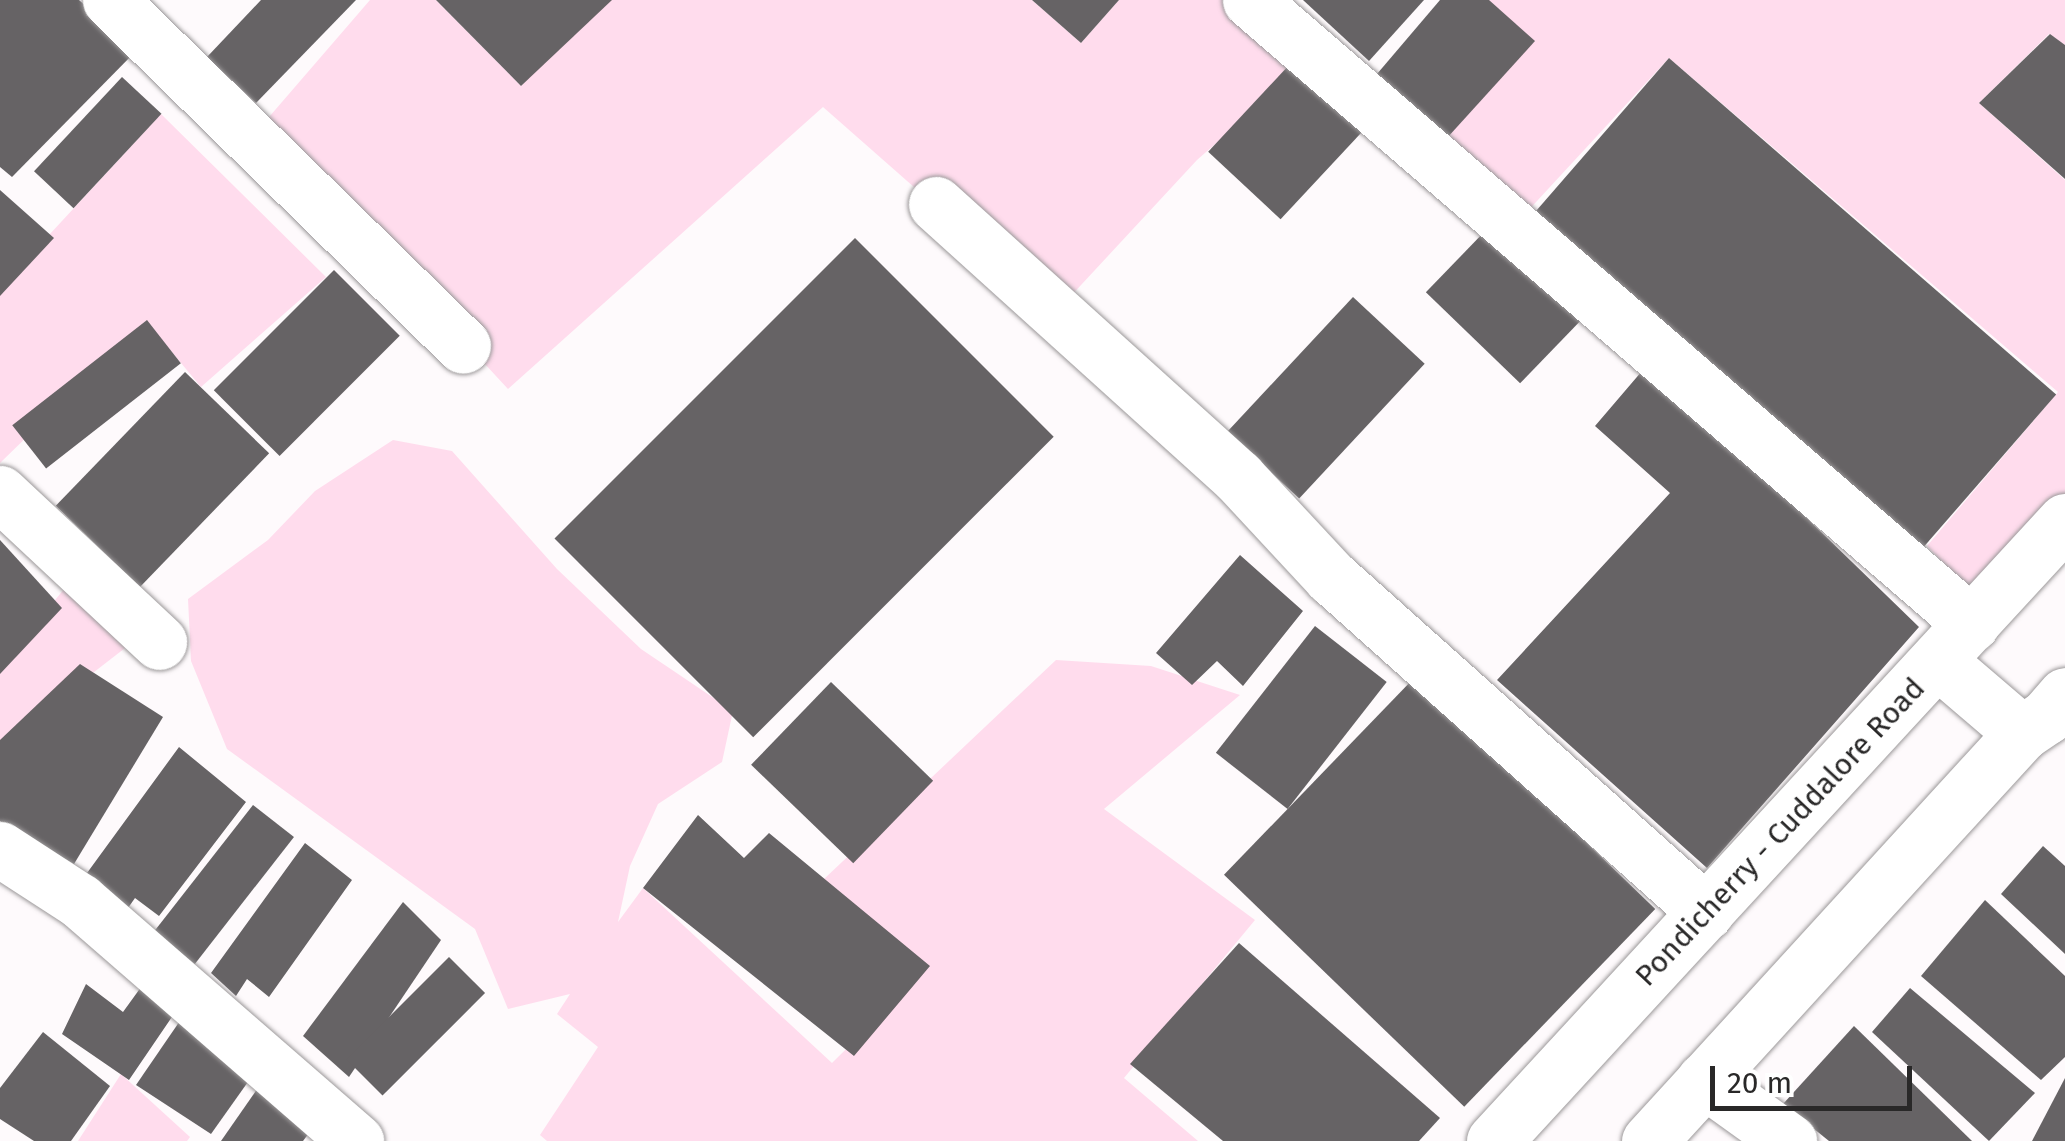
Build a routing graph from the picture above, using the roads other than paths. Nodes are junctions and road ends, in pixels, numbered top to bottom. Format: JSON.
{"nodes":[{"id":1,"x":110,"y":0,"type":"edge"},
{"id":2,"x":1250,"y":0,"type":"edge"},
{"id":3,"x":936,"y":204,"type":"dead end"},
{"id":4,"x":463,"y":346,"type":"dead end"},
{"id":5,"x":0,"y":494,"type":"edge"},
{"id":6,"x":2065,"y":521,"type":"edge"},
{"id":7,"x":159,"y":642,"type":"dead end"},
{"id":8,"x":1955,"y":642,"type":"junction"},
{"id":9,"x":2050,"y":720,"type":"edge"},
{"id":10,"x":0,"y":849,"type":"edge"},
{"id":11,"x":1706,"y":912,"type":"junction"},
{"id":12,"x":1704,"y":1080,"type":"junction"},
{"id":13,"x":356,"y":1141,"type":"edge"},
{"id":14,"x":1494,"y":1141,"type":"edge"},
{"id":15,"x":1648,"y":1141,"type":"edge"},
{"id":16,"x":1789,"y":1141,"type":"edge"}],
"edges":[{"from":1,"to":4,"type":"main road"},
{"from":2,"to":8,"type":"main road"},
{"from":3,"to":11,"type":"main road"},
{"from":5,"to":7,"type":"main road"},
{"from":6,"to":8,"type":"main road","name":"Pondicherry - Cuddalore Road"},
{"from":8,"to":9,"type":"main road"},
{"from":8,"to":11,"type":"main road","name":"Pondicherry - Cuddalore Road"},
{"from":9,"to":12,"type":"main road"},
{"from":10,"to":13,"type":"main road"},
{"from":11,"to":14,"type":"main road","name":"Pondicherry - Cuddalore Road"},
{"from":12,"to":15,"type":"main road"},
{"from":12,"to":16,"type":"main road"}]}
